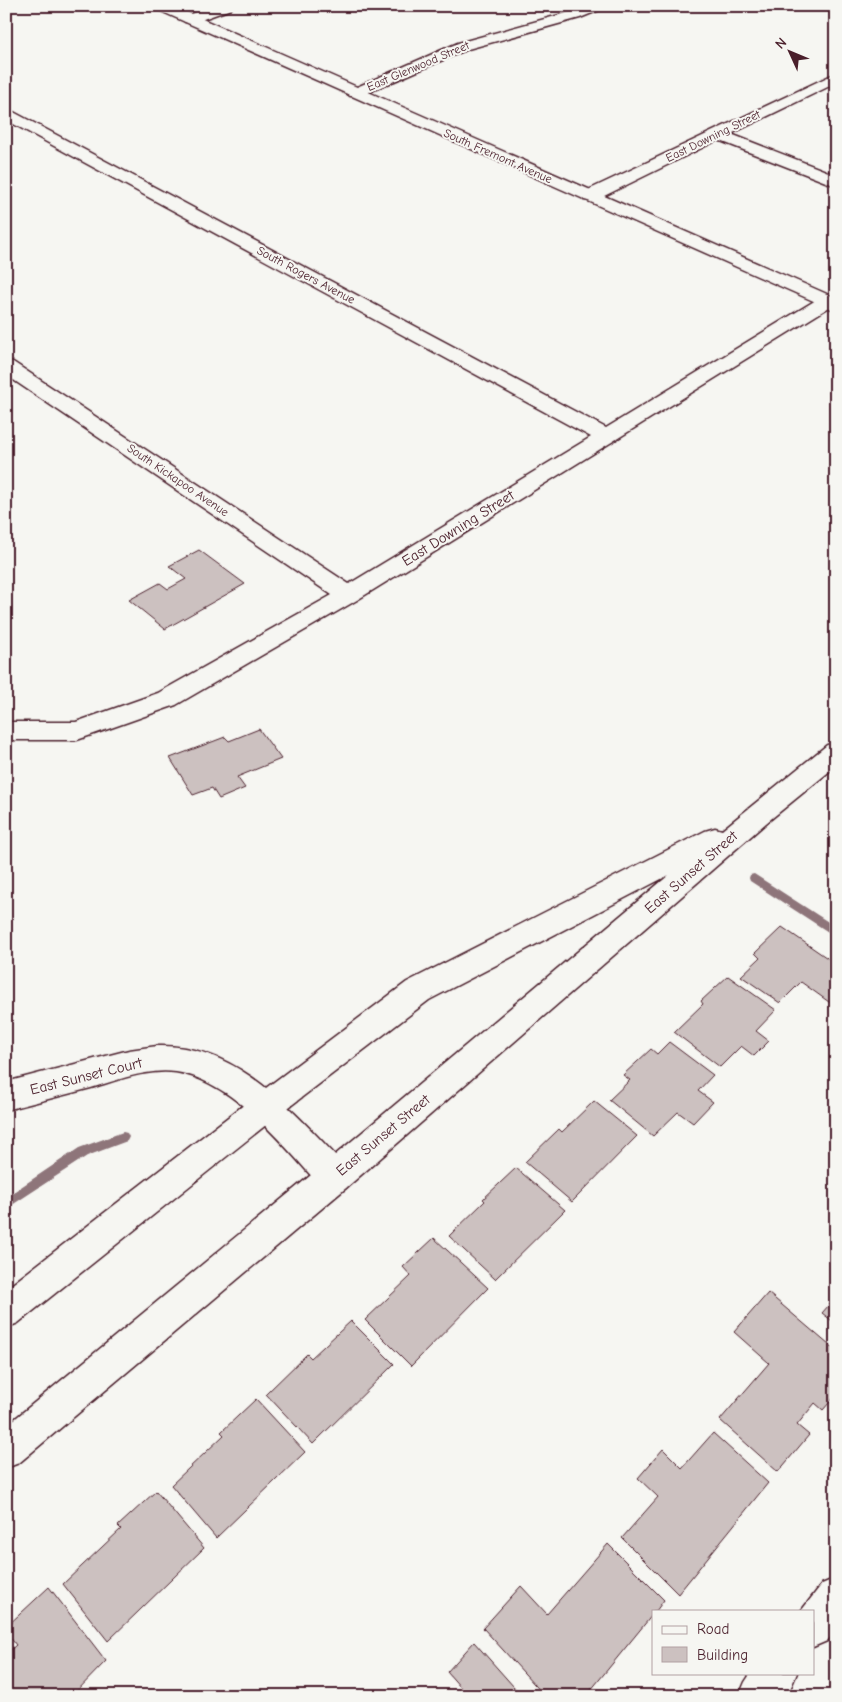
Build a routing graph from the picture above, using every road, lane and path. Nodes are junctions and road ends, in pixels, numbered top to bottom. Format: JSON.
{"nodes":[{"id":1,"x":161,"y":6,"type":"edge"},
{"id":2,"x":226,"y":6,"type":"edge"},
{"id":3,"x":597,"y":6,"type":"edge"},
{"id":4,"x":190,"y":19,"type":"junction"},
{"id":5,"x":836,"y":76,"type":"edge"},
{"id":6,"x":355,"y":93,"type":"junction"},
{"id":7,"x":6,"y":112,"type":"edge"},
{"id":8,"x":717,"y":134,"type":"junction"},
{"id":9,"x":836,"y":181,"type":"edge"},
{"id":10,"x":590,"y":196,"type":"junction"},
{"id":11,"x":832,"y":303,"type":"edge"},
{"id":12,"x":6,"y":366,"type":"edge"},
{"id":13,"x":606,"y":436,"type":"junction"},
{"id":14,"x":349,"y":595,"type":"junction"},
{"id":15,"x":6,"y":731,"type":"edge"},
{"id":16,"x":836,"y":752,"type":"edge"},
{"id":17,"x":756,"y":816,"type":"junction"},
{"id":18,"x":6,"y":1096,"type":"edge"},
{"id":19,"x":265,"y":1107,"type":"junction"},
{"id":20,"x":334,"y":1177,"type":"junction"},
{"id":21,"x":6,"y":1311,"type":"edge"},
{"id":22,"x":6,"y":1450,"type":"edge"},
{"id":23,"x":836,"y":1598,"type":"edge"},
{"id":24,"x":814,"y":1626,"type":"edge"},
{"id":25,"x":776,"y":1674,"type":"edge"},
{"id":26,"x":759,"y":1696,"type":"edge"}],
"edges":[{"from":1,"to":4,"type":"street","name":"South Fremont Avenue"},
{"from":2,"to":4,"type":"street"},
{"from":3,"to":6,"type":"street","name":"East Glenwood Street"},
{"from":4,"to":6,"type":"street","name":"South Fremont Avenue"},
{"from":5,"to":8,"type":"street","name":"East Downing Street"},
{"from":6,"to":10,"type":"street","name":"South Fremont Avenue"},
{"from":7,"to":13,"type":"street","name":"South Rogers Avenue"},
{"from":8,"to":9,"type":"street"},
{"from":8,"to":10,"type":"street","name":"East Downing Street"},
{"from":10,"to":11,"type":"street","name":"South Fremont Avenue"},
{"from":11,"to":13,"type":"street","name":"East Downing Street"},
{"from":12,"to":14,"type":"street","name":"South Kickapoo Avenue"},
{"from":13,"to":14,"type":"street","name":"East Downing Street"},
{"from":14,"to":15,"type":"street","name":"East Downing Street"},
{"from":16,"to":17,"type":"street","name":"East Sunset Street"},
{"from":17,"to":19,"type":"street","name":"East Sunset Street"},
{"from":17,"to":20,"type":"street","name":"East Sunset Street"},
{"from":18,"to":19,"type":"street","name":"East Sunset Court"},
{"from":19,"to":20,"type":"street","name":"East Sunset Court"},
{"from":19,"to":21,"type":"street","name":"East Sunset Street"},
{"from":20,"to":22,"type":"street","name":"East Sunset Street"},
{"from":23,"to":24,"type":"street"},
{"from":25,"to":26,"type":"street"}]}
